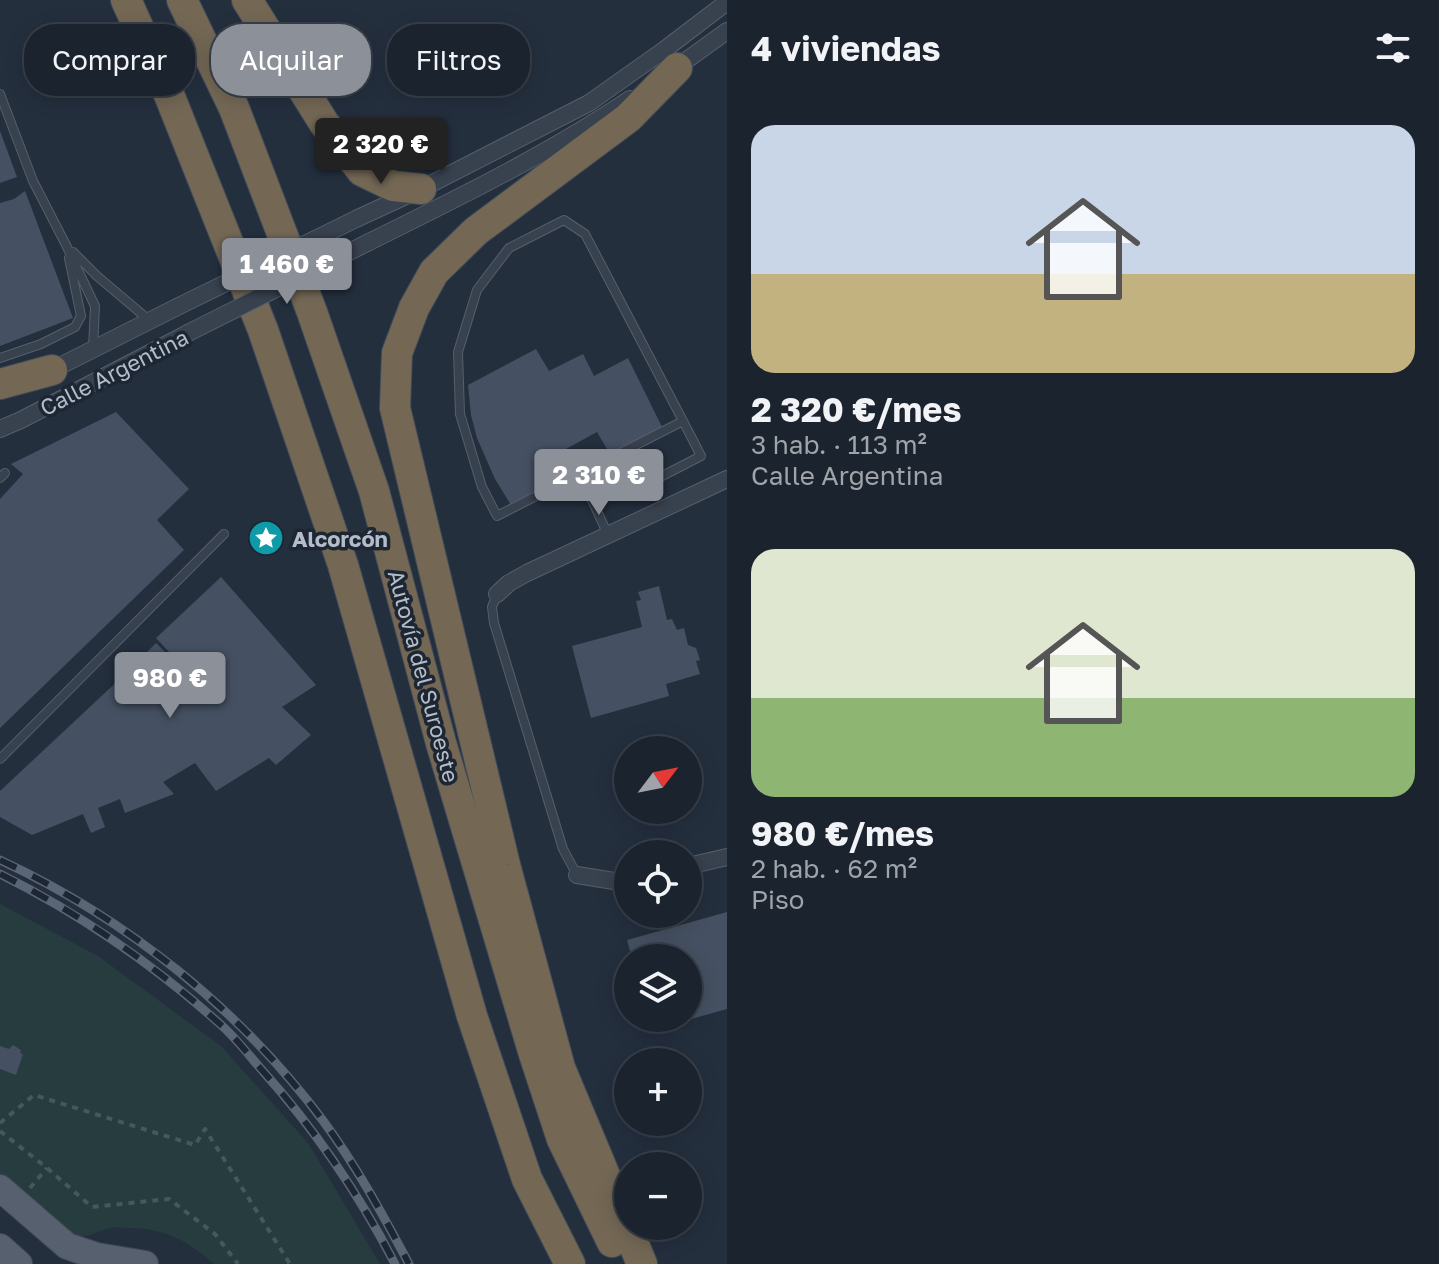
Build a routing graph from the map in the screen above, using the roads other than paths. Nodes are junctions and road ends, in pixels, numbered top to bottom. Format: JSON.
{"nodes":[{"id":1,"x":126,"y":0,"type":"edge"},
{"id":2,"x":182,"y":0,"type":"edge"},
{"id":3,"x":247,"y":0,"type":"edge"},
{"id":4,"x":726,"y":2,"type":"edge"},
{"id":5,"x":727,"y":31,"type":"edge"},
{"id":6,"x":677,"y":68,"type":"junction"},
{"id":7,"x":0,"y":94,"type":"edge"},
{"id":8,"x":421,"y":189,"type":"junction"},
{"id":9,"x":66,"y":245,"type":"junction"},
{"id":10,"x":151,"y":322,"type":"junction"},
{"id":11,"x":93,"y":350,"type":"junction"},
{"id":12,"x":0,"y":358,"type":"edge"},
{"id":13,"x":52,"y":370,"type":"joint"},
{"id":14,"x":1,"y":392,"type":"edge"},
{"id":15,"x":683,"y":421,"type":"junction"},
{"id":16,"x":0,"y":429,"type":"edge"},
{"id":17,"x":580,"y":474,"type":"junction"},
{"id":18,"x":727,"y":479,"type":"edge"},
{"id":19,"x":641,"y":487,"type":"dead end"},
{"id":20,"x":224,"y":534,"type":"dead end"},
{"id":21,"x":608,"y":535,"type":"junction"},
{"id":22,"x":497,"y":594,"type":"joint"},
{"id":23,"x":0,"y":759,"type":"edge"},
{"id":24,"x":727,"y":857,"type":"edge"},
{"id":25,"x":702,"y":863,"type":"edge"},
{"id":26,"x":577,"y":875,"type":"joint"},
{"id":27,"x":614,"y":881,"type":"edge"},
{"id":28,"x":0,"y":1188,"type":"edge"},
{"id":29,"x":0,"y":1212,"type":"edge"},
{"id":30,"x":0,"y":1247,"type":"edge"},
{"id":31,"x":131,"y":1263,"type":"edge"},
{"id":32,"x":19,"y":1264,"type":"edge"},
{"id":33,"x":62,"y":1264,"type":"edge"},
{"id":34,"x":570,"y":1264,"type":"edge"},
{"id":35,"x":626,"y":1264,"type":"edge"},
{"id":36,"x":642,"y":1264,"type":"edge"}],
"edges":[{"from":1,"to":34,"type":"highway","name":"Autovía del Suroeste"},
{"from":2,"to":35,"type":"highway","name":"Autovía del Suroeste"},
{"from":3,"to":8,"type":"highway"},
{"from":4,"to":8,"type":"street","name":"Calle Argentina"},
{"from":5,"to":6,"type":"street","name":"Calle Argentina"},
{"from":6,"to":16,"type":"street","name":"Calle Argentina","bridge":true},
{"from":6,"to":36,"type":"highway"},
{"from":7,"to":9,"type":"lane"},
{"from":8,"to":10,"type":"street","name":"Calle Argentina","bridge":true},
{"from":9,"to":10,"type":"lane"},
{"from":9,"to":11,"type":"lane"},
{"from":9,"to":12,"type":"lane"},
{"from":10,"to":11,"type":"street","name":"Calle Argentina"},
{"from":11,"to":13,"type":"street","name":"Calle Argentina"},
{"from":13,"to":14,"type":"highway"},
{"from":15,"to":17,"type":"lane"},
{"from":15,"to":17,"type":"lane"},
{"from":15,"to":19,"type":"lane"},
{"from":17,"to":21,"type":"lane"},
{"from":18,"to":21,"type":"street"},
{"from":20,"to":23,"type":"lane"},
{"from":21,"to":22,"type":"street"},
{"from":22,"to":26,"type":"lane"},
{"from":24,"to":25,"type":"street"},
{"from":26,"to":27,"type":"street"},
{"from":28,"to":31,"type":"main road"},
{"from":29,"to":33,"type":"main road"},
{"from":30,"to":32,"type":"main road"}]}
